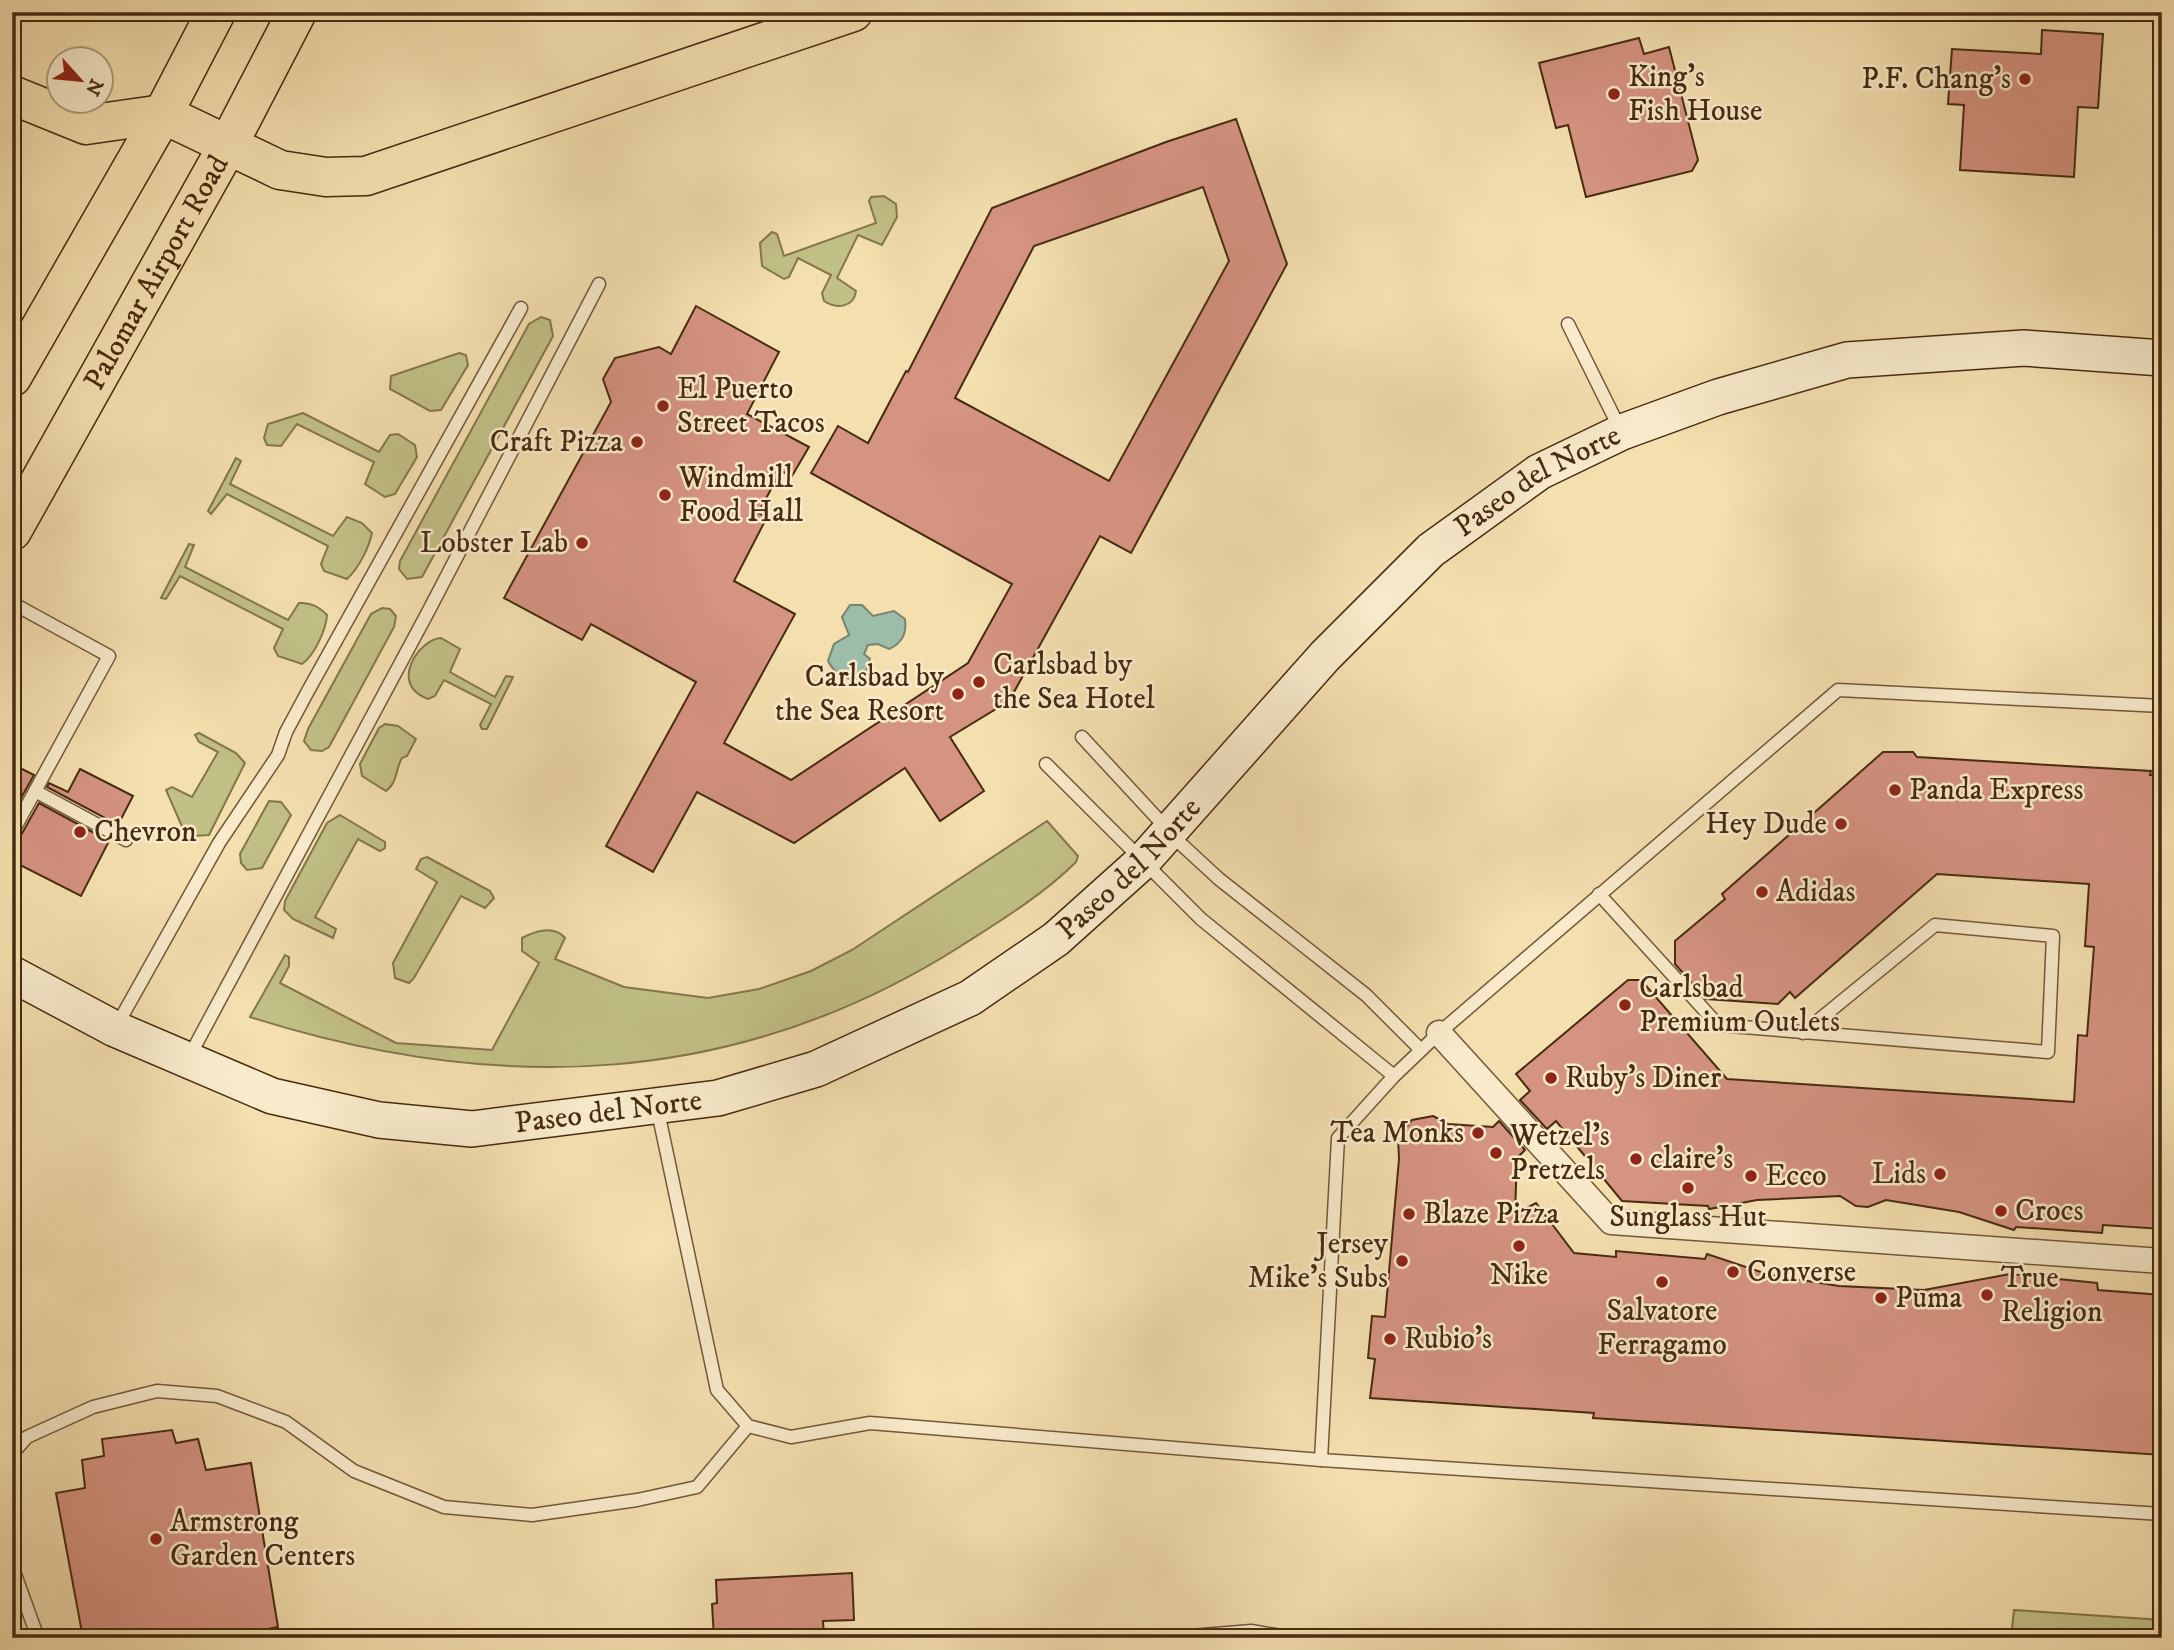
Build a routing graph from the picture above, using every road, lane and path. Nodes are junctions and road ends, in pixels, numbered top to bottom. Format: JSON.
{"nodes":[{"id":1,"x":216,"y":12,"type":"edge"},
{"id":2,"x":297,"y":12,"type":"edge"},
{"id":3,"x":853,"y":12,"type":"edge"},
{"id":4,"x":12,"y":95,"type":"edge"},
{"id":5,"x":163,"y":114,"type":"junction"},
{"id":6,"x":228,"y":145,"type":"junction"},
{"id":7,"x":599,"y":284,"type":"dead end"},
{"id":8,"x":521,"y":308,"type":"dead end"},
{"id":9,"x":1568,"y":324,"type":"dead end"},
{"id":10,"x":2162,"y":358,"type":"edge"},
{"id":11,"x":12,"y":377,"type":"edge"},
{"id":12,"x":1622,"y":432,"type":"junction"},
{"id":13,"x":12,"y":531,"type":"edge"},
{"id":14,"x":12,"y":603,"type":"edge"},
{"id":15,"x":2162,"y":706,"type":"edge"},
{"id":16,"x":1082,"y":737,"type":"dead end"},
{"id":17,"x":1046,"y":764,"type":"dead end"},
{"id":18,"x":35,"y":791,"type":"junction"},
{"id":19,"x":1170,"y":832,"type":"junction"},
{"id":20,"x":12,"y":833,"type":"edge"},
{"id":21,"x":126,"y":840,"type":"dead end"},
{"id":22,"x":1143,"y":861,"type":"junction"},
{"id":23,"x":1599,"y":894,"type":"junction"},
{"id":24,"x":12,"y":974,"type":"edge"},
{"id":25,"x":115,"y":1028,"type":"junction"},
{"id":26,"x":1439,"y":1033,"type":"junction"},
{"id":27,"x":1802,"y":1033,"type":"junction"},
{"id":28,"x":1421,"y":1050,"type":"junction"},
{"id":29,"x":188,"y":1060,"type":"junction"},
{"id":30,"x":1394,"y":1076,"type":"junction"},
{"id":31,"x":657,"y":1106,"type":"junction"},
{"id":32,"x":2162,"y":1261,"type":"edge"},
{"id":33,"x":748,"y":1426,"type":"junction"},
{"id":34,"x":12,"y":1454,"type":"edge"},
{"id":35,"x":1321,"y":1460,"type":"junction"},
{"id":36,"x":2162,"y":1514,"type":"edge"},
{"id":37,"x":12,"y":1566,"type":"edge"},
{"id":38,"x":38,"y":1638,"type":"edge"},
{"id":39,"x":1166,"y":1638,"type":"edge"},
{"id":40,"x":1293,"y":1638,"type":"edge"}],
"edges":[{"from":1,"to":5,"type":"main road"},
{"from":2,"to":6,"type":"main road","name":"Palomar Airport Road"},
{"from":3,"to":6,"type":"main road"},
{"from":4,"to":5,"type":"main road"},
{"from":5,"to":6,"type":"main road"},
{"from":5,"to":11,"type":"main road"},
{"from":6,"to":13,"type":"main road","name":"Palomar Airport Road"},
{"from":7,"to":29,"type":"lane"},
{"from":8,"to":25,"type":"lane"},
{"from":9,"to":12,"type":"lane"},
{"from":10,"to":12,"type":"main road","name":"Paseo del Norte"},
{"from":12,"to":19,"type":"main road","name":"Paseo del Norte"},
{"from":14,"to":18,"type":"lane"},
{"from":15,"to":23,"type":"lane"},
{"from":16,"to":19,"type":"lane"},
{"from":17,"to":22,"type":"lane"},
{"from":18,"to":20,"type":"lane"},
{"from":18,"to":21,"type":"lane"},
{"from":19,"to":22,"type":"main road","name":"Paseo del Norte"},
{"from":19,"to":28,"type":"lane"},
{"from":22,"to":30,"type":"lane"},
{"from":22,"to":31,"type":"main road","name":"Paseo del Norte"},
{"from":23,"to":26,"type":"lane"},
{"from":23,"to":27,"type":"lane"},
{"from":24,"to":25,"type":"main road","name":"Paseo del Norte"},
{"from":25,"to":29,"type":"main road","name":"Paseo del Norte"},
{"from":26,"to":28,"type":"lane"},
{"from":26,"to":32,"type":"street"},
{"from":27,"to":27,"type":"lane"},
{"from":28,"to":30,"type":"lane"},
{"from":29,"to":31,"type":"main road","name":"Paseo del Norte"},
{"from":30,"to":35,"type":"lane"},
{"from":31,"to":33,"type":"lane"},
{"from":33,"to":34,"type":"lane"},
{"from":33,"to":35,"type":"lane"},
{"from":35,"to":36,"type":"lane"},
{"from":37,"to":38,"type":"lane"},
{"from":39,"to":40,"type":"lane"}]}
